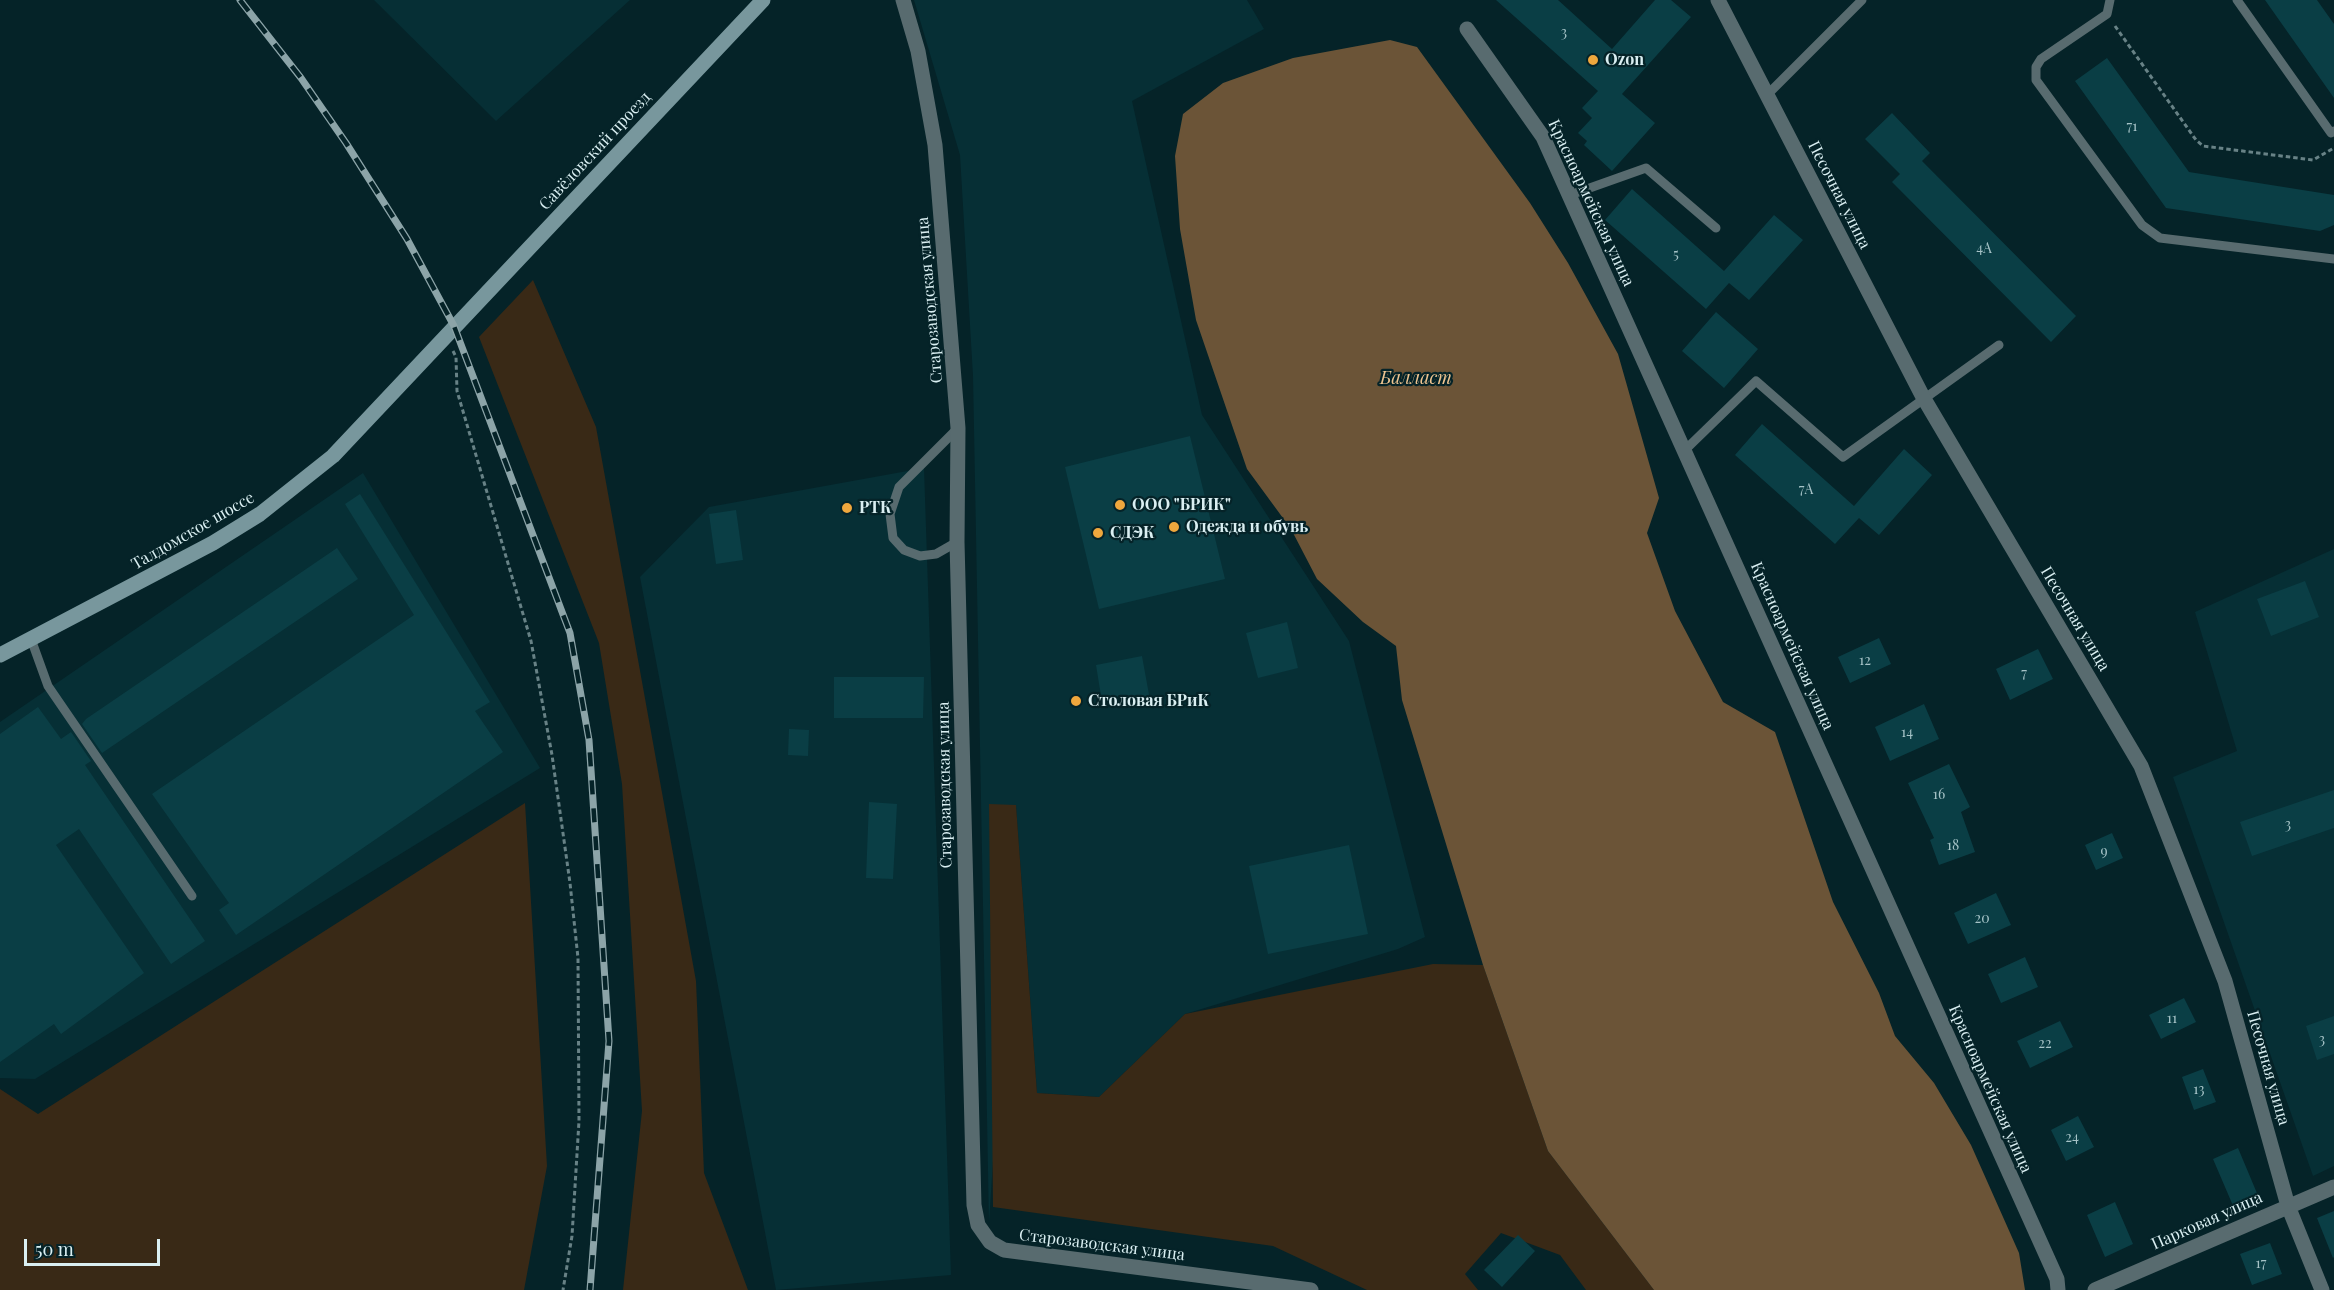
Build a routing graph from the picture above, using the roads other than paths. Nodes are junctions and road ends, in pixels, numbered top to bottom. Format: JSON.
{"nodes":[{"id":1,"x":763,"y":0,"type":"edge"},
{"id":2,"x":903,"y":0,"type":"edge"},
{"id":3,"x":1718,"y":0,"type":"edge"},
{"id":4,"x":1862,"y":0,"type":"edge"},
{"id":5,"x":2110,"y":0,"type":"edge"},
{"id":6,"x":2237,"y":0,"type":"edge"},
{"id":7,"x":1467,"y":29,"type":"dead end"},
{"id":8,"x":1767,"y":95,"type":"junction"},
{"id":9,"x":2334,"y":130,"type":"edge"},
{"id":10,"x":1570,"y":195,"type":"junction"},
{"id":11,"x":1716,"y":228,"type":"dead end"},
{"id":12,"x":2334,"y":259,"type":"edge"},
{"id":13,"x":449,"y":331,"type":"joint"},
{"id":14,"x":1999,"y":345,"type":"dead end"},
{"id":15,"x":1923,"y":398,"type":"junction"},
{"id":16,"x":958,"y":428,"type":"junction"},
{"id":17,"x":1685,"y":450,"type":"junction"},
{"id":18,"x":957,"y":542,"type":"junction"},
{"id":19,"x":31,"y":639,"type":"junction"},
{"id":20,"x":0,"y":655,"type":"edge"},
{"id":21,"x":192,"y":896,"type":"dead end"},
{"id":22,"x":2334,"y":1187,"type":"edge"},
{"id":23,"x":2288,"y":1206,"type":"junction"},
{"id":24,"x":1311,"y":1290,"type":"edge"},
{"id":25,"x":2058,"y":1290,"type":"edge"},
{"id":26,"x":2095,"y":1290,"type":"edge"},
{"id":27,"x":2322,"y":1290,"type":"edge"}],
"edges":[{"from":1,"to":13,"type":"main road","name":"Савёловский проезд"},
{"from":2,"to":16,"type":"street","name":"Старозаводская улица"},
{"from":3,"to":8,"type":"street","name":"Песочная улица"},
{"from":4,"to":8,"type":"lane"},
{"from":5,"to":12,"type":"lane"},
{"from":6,"to":9,"type":"lane"},
{"from":7,"to":10,"type":"street","name":"Красноармейская улица"},
{"from":8,"to":15,"type":"street","name":"Песочная улица"},
{"from":10,"to":11,"type":"lane"},
{"from":10,"to":17,"type":"street","name":"Красноармейская улица"},
{"from":13,"to":19,"type":"main road","name":"Талдомское шоссе"},
{"from":14,"to":15,"type":"lane"},
{"from":15,"to":17,"type":"lane"},
{"from":15,"to":23,"type":"street","name":"Песочная улица"},
{"from":16,"to":18,"type":"street","name":"Старозаводская улица"},
{"from":16,"to":18,"type":"lane"},
{"from":17,"to":25,"type":"street","name":"Красноармейская улица"},
{"from":18,"to":24,"type":"street","name":"Старозаводская улица"},
{"from":19,"to":20,"type":"main road","name":"Талдомское шоссе"},
{"from":19,"to":21,"type":"lane"},
{"from":22,"to":23,"type":"street","name":"Парковая улица"},
{"from":23,"to":26,"type":"street","name":"Парковая улица"},
{"from":23,"to":27,"type":"street","name":"Песочная улица"}]}
